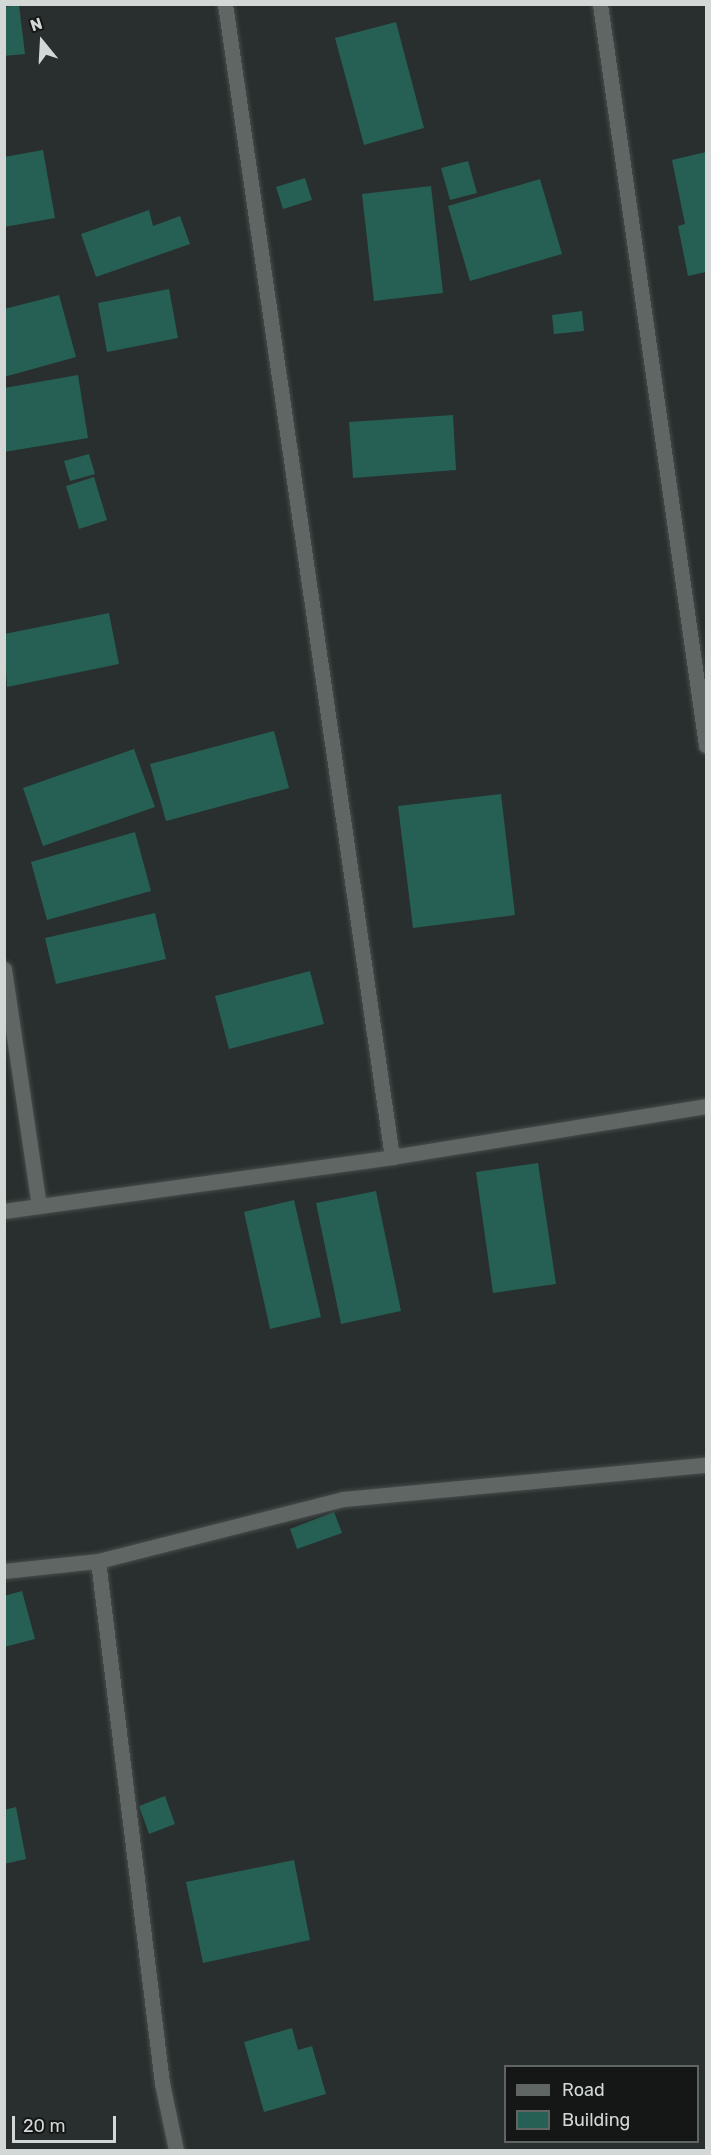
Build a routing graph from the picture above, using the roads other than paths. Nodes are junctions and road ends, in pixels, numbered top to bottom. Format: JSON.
{"nodes":[{"id":1,"x":225,"y":4,"type":"edge"},
{"id":2,"x":600,"y":4,"type":"edge"},
{"id":3,"x":706,"y":745,"type":"edge"},
{"id":4,"x":4,"y":969,"type":"edge"},
{"id":5,"x":706,"y":1106,"type":"edge"},
{"id":6,"x":392,"y":1157,"type":"junction"},
{"id":7,"x":39,"y":1204,"type":"junction"},
{"id":8,"x":4,"y":1210,"type":"edge"},
{"id":9,"x":706,"y":1465,"type":"edge"},
{"id":10,"x":98,"y":1561,"type":"junction"},
{"id":11,"x":4,"y":1571,"type":"edge"},
{"id":12,"x":176,"y":2151,"type":"edge"}],
"edges":[{"from":1,"to":6,"type":"street"},
{"from":2,"to":3,"type":"street"},
{"from":4,"to":7,"type":"street"},
{"from":5,"to":6,"type":"street"},
{"from":6,"to":7,"type":"street"},
{"from":7,"to":8,"type":"street"},
{"from":9,"to":10,"type":"street"},
{"from":10,"to":11,"type":"street"},
{"from":10,"to":12,"type":"street"}]}
